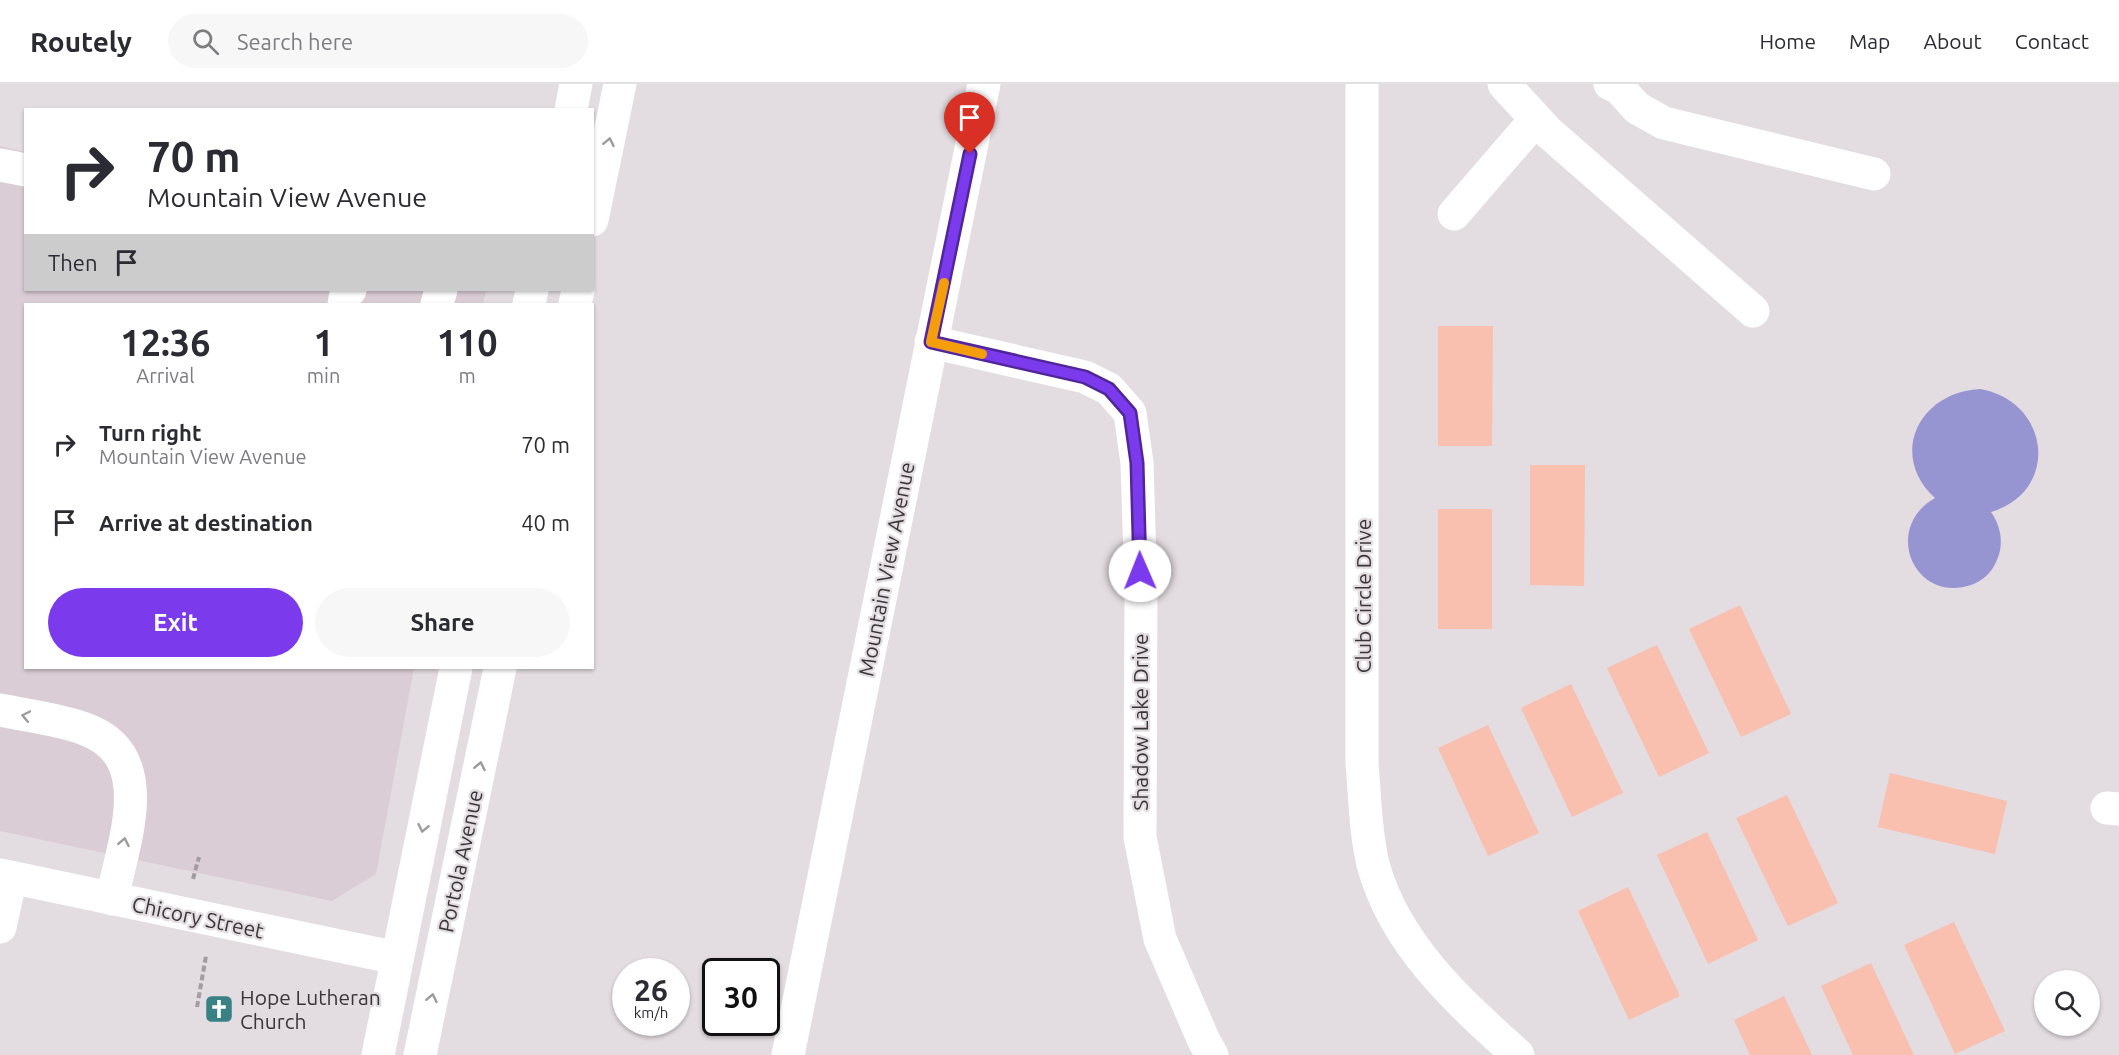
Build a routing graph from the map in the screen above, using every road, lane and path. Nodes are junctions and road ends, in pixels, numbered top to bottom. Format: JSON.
{"nodes":[{"id":1,"x":576,"y":84,"type":"edge"},
{"id":2,"x":620,"y":84,"type":"edge"},
{"id":3,"x":984,"y":84,"type":"edge"},
{"id":4,"x":1362,"y":84,"type":"edge"},
{"id":5,"x":1610,"y":84,"type":"edge"},
{"id":6,"x":1519,"y":93,"type":"edge"},
{"id":7,"x":571,"y":108,"type":"edge"},
{"id":8,"x":0,"y":165,"type":"edge"},
{"id":9,"x":24,"y":170,"type":"edge"},
{"id":10,"x":1874,"y":174,"type":"dead end"},
{"id":11,"x":594,"y":209,"type":"edge"},
{"id":12,"x":1454,"y":214,"type":"dead end"},
{"id":13,"x":1753,"y":311,"type":"dead end"},
{"id":14,"x":931,"y":342,"type":"junction"},
{"id":15,"x":450,"y":669,"type":"edge"},
{"id":16,"x":500,"y":669,"type":"edge"},
{"id":17,"x":0,"y":710,"type":"edge"},
{"id":18,"x":199,"y":856,"type":"dead end"},
{"id":19,"x":5,"y":876,"type":"edge"},
{"id":20,"x":193,"y":879,"type":"dead end"},
{"id":21,"x":112,"y":899,"type":"junction"},
{"id":22,"x":0,"y":927,"type":"edge"},
{"id":23,"x":206,"y":956,"type":"dead end"},
{"id":24,"x":397,"y":958,"type":"junction"},
{"id":25,"x":197,"y":1007,"type":"dead end"},
{"id":26,"x":378,"y":1055,"type":"edge"},
{"id":27,"x":420,"y":1055,"type":"edge"},
{"id":28,"x":788,"y":1055,"type":"edge"},
{"id":29,"x":1212,"y":1055,"type":"edge"},
{"id":30,"x":1518,"y":1055,"type":"edge"}],
"edges":[{"from":1,"to":7,"type":"street"},
{"from":11,"to":2,"type":"street","one_way":true},
{"from":3,"to":14,"type":"street","name":"Mountain View Avenue"},
{"from":4,"to":30,"type":"street","name":"Club Circle Drive"},
{"from":5,"to":10,"type":"street"},
{"from":6,"to":12,"type":"street"},
{"from":6,"to":13,"type":"street"},
{"from":8,"to":9,"type":"street"},
{"from":14,"to":28,"type":"street","name":"Mountain View Avenue"},
{"from":14,"to":29,"type":"street","name":"Shadow Lake Drive"},
{"from":15,"to":24,"type":"street","name":"Portola Avenue","one_way":true},
{"from":27,"to":16,"type":"street","name":"Portola Avenue","one_way":true},
{"from":21,"to":17,"type":"street","one_way":true},
{"from":18,"to":20,"type":"path"},
{"from":19,"to":21,"type":"street","name":"Chicory Street"},
{"from":19,"to":22,"type":"street"},
{"from":21,"to":24,"type":"street","name":"Chicory Street"},
{"from":23,"to":25,"type":"path"},
{"from":24,"to":26,"type":"street","name":"Portola Avenue"}]}
